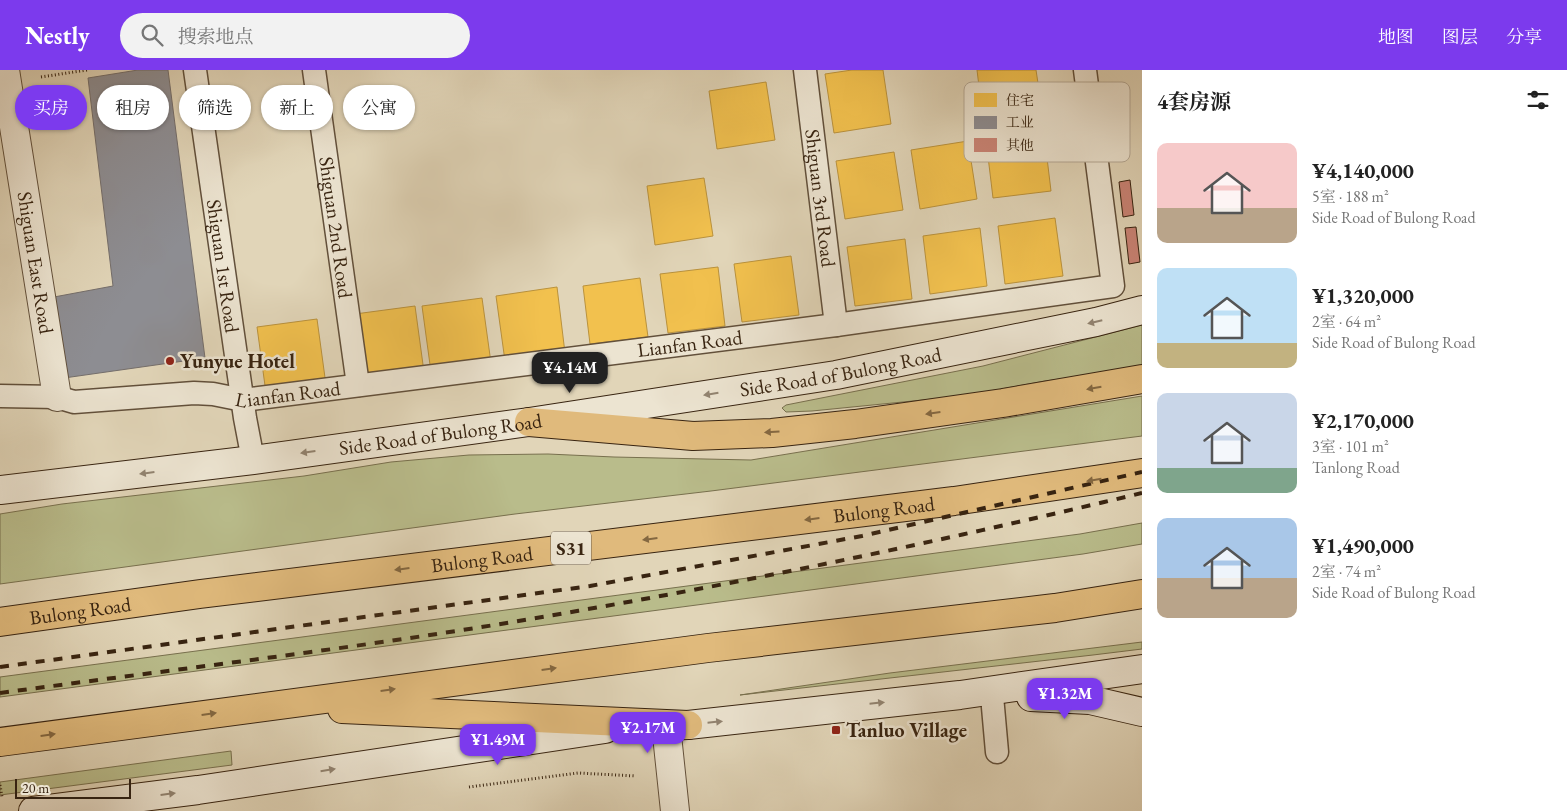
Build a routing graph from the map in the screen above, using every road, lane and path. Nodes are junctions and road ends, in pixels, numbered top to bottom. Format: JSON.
{"nodes":[{"id":1,"x":87,"y":70,"type":"edge"},
{"id":2,"x":195,"y":70,"type":"edge"},
{"id":3,"x":314,"y":70,"type":"edge"},
{"id":4,"x":805,"y":70,"type":"edge"},
{"id":5,"x":6,"y":76,"type":"edge"},
{"id":6,"x":1097,"y":162,"type":"edge"},
{"id":7,"x":1142,"y":310,"type":"edge"},
{"id":8,"x":836,"y":325,"type":"junction"},
{"id":9,"x":1142,"y":379,"type":"edge"},
{"id":10,"x":358,"y":385,"type":"junction"},
{"id":11,"x":0,"y":396,"type":"edge"},
{"id":12,"x":57,"y":396,"type":"junction"},
{"id":13,"x":243,"y":400,"type":"junction"},
{"id":14,"x":529,"y":422,"type":"junction"},
{"id":15,"x":253,"y":460,"type":"junction"},
{"id":16,"x":1142,"y":472,"type":"edge"},
{"id":17,"x":0,"y":490,"type":"edge"},
{"id":18,"x":1142,"y":594,"type":"edge"},
{"id":19,"x":0,"y":622,"type":"edge"},
{"id":20,"x":1142,"y":669,"type":"edge"},
{"id":21,"x":960,"y":695,"type":"junction"},
{"id":22,"x":992,"y":696,"type":"junction"},
{"id":23,"x":268,"y":706,"type":"junction"},
{"id":24,"x":1142,"y":712,"type":"edge"},
{"id":25,"x":677,"y":725,"type":"junction"},
{"id":26,"x":0,"y":742,"type":"edge"},
{"id":27,"x":997,"y":752,"type":"dead end"},
{"id":28,"x":643,"y":776,"type":"dead end"},
{"id":29,"x":461,"y":788,"type":"dead end"},
{"id":30,"x":32,"y":811,"type":"edge"},
{"id":31,"x":675,"y":811,"type":"edge"}],
"edges":[{"from":1,"to":5,"type":"path"},
{"from":2,"to":13,"type":"lane","name":"Shiguan 1st Road"},
{"from":3,"to":10,"type":"lane","name":"Shiguan 2nd Road"},
{"from":4,"to":8,"type":"lane","name":"Shiguan 3rd Road"},
{"from":5,"to":12,"type":"main road","name":"Shiguan East Road"},
{"from":6,"to":8,"type":"lane","name":"Lianfan Road"},
{"from":7,"to":14,"type":"main road","name":"Side Road of Bulong Road","one_way":true},
{"from":8,"to":10,"type":"lane","name":"Lianfan Road"},
{"from":9,"to":14,"type":"main road","one_way":true},
{"from":10,"to":13,"type":"lane","name":"Lianfan Road"},
{"from":11,"to":12,"type":"lane","name":"Lianfan Road"},
{"from":12,"to":13,"type":"lane","name":"Lianfan Road"},
{"from":13,"to":15,"type":"lane","name":"Shiguan 1st Road"},
{"from":14,"to":15,"type":"main road","name":"Side Road of Bulong Road","one_way":true},
{"from":15,"to":17,"type":"main road","name":"Side Road of Bulong Road","one_way":true},
{"from":16,"to":19,"type":"main road","name":"Bulong Road","number":"S31","one_way":true},
{"from":23,"to":18,"type":"main road","one_way":true},
{"from":20,"to":21,"type":"main road"},
{"from":21,"to":22,"type":"main road"},
{"from":25,"to":21,"type":"main road","one_way":true},
{"from":22,"to":24,"type":"main road"},
{"from":22,"to":27,"type":"lane"},
{"from":23,"to":25,"type":"main road"},
{"from":26,"to":23,"type":"main road","one_way":true},
{"from":30,"to":25,"type":"main road","one_way":true},
{"from":25,"to":31,"type":"main road"},
{"from":28,"to":29,"type":"path"}]}
